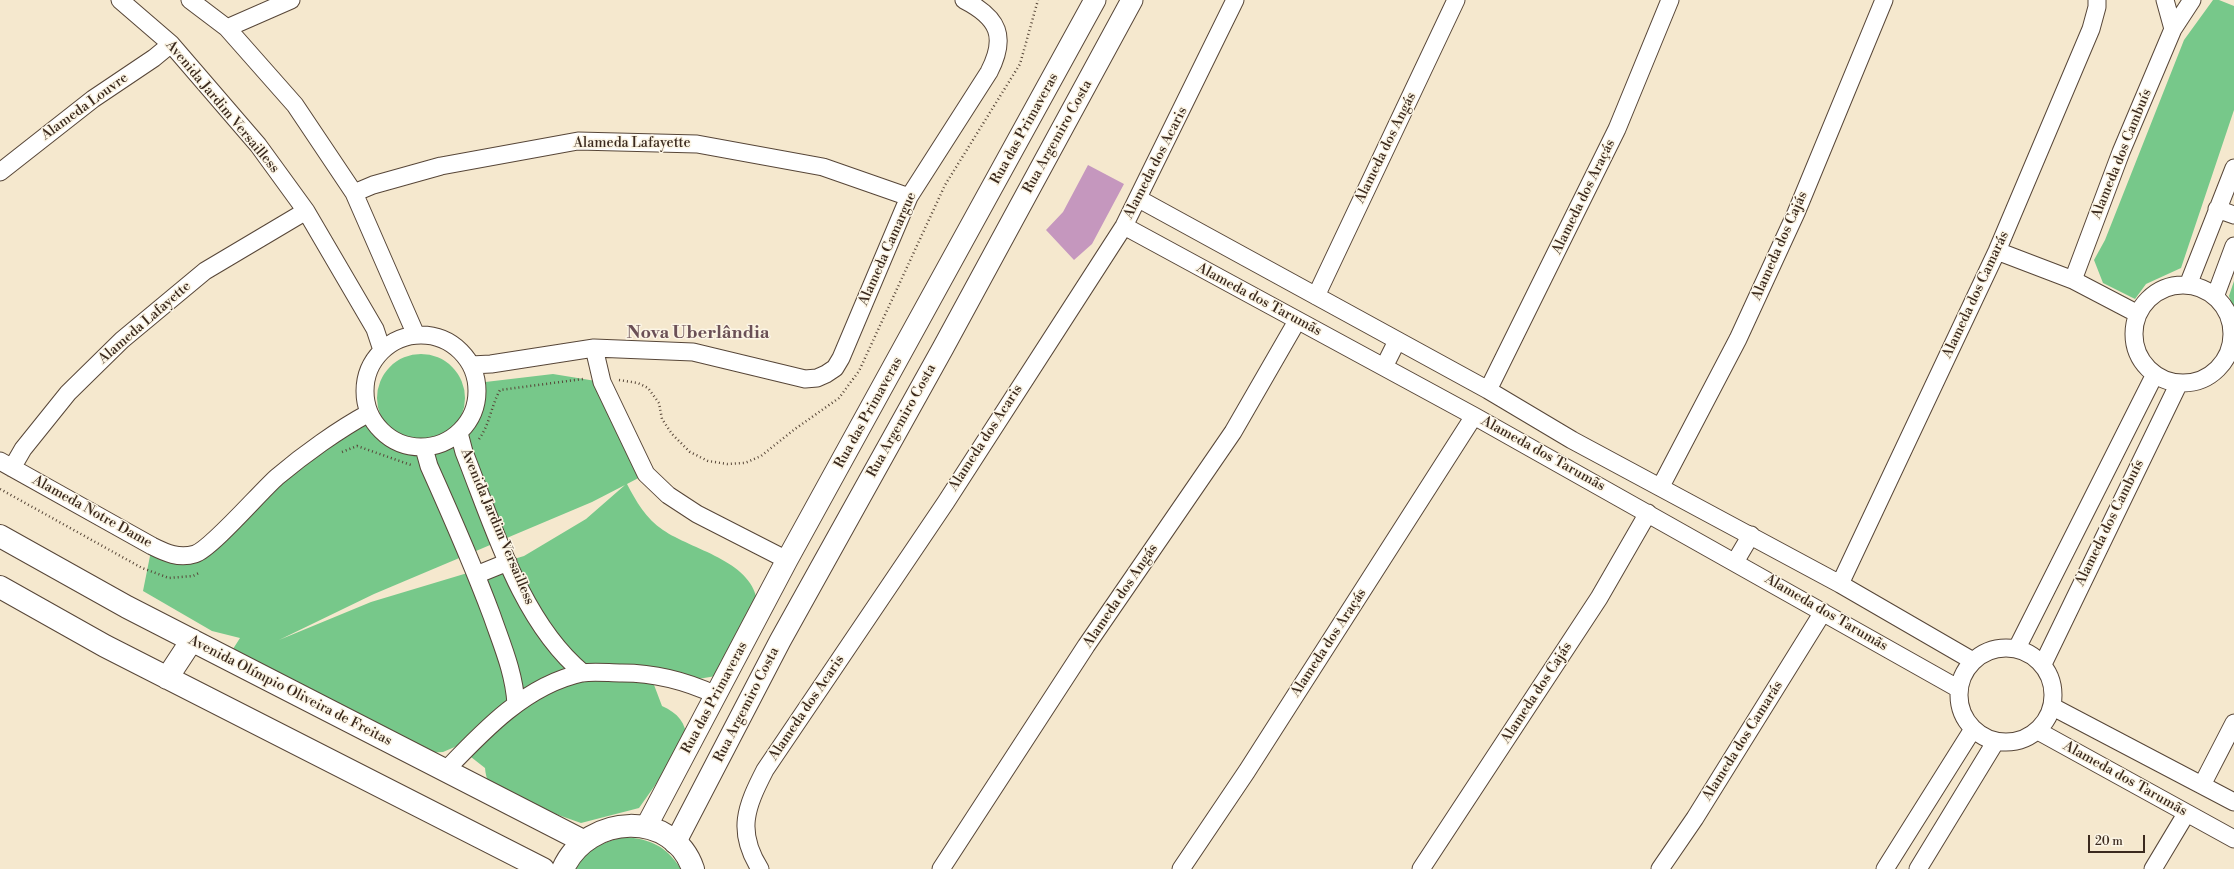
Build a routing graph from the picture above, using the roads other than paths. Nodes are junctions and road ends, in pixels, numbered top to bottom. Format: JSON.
{"nodes":[{"id":1,"x":120,"y":0,"type":"edge"},
{"id":2,"x":190,"y":0,"type":"edge"},
{"id":3,"x":291,"y":0,"type":"edge"},
{"id":4,"x":964,"y":0,"type":"edge"},
{"id":5,"x":1095,"y":0,"type":"edge"},
{"id":6,"x":1132,"y":0,"type":"edge"},
{"id":7,"x":1235,"y":0,"type":"edge"},
{"id":8,"x":1456,"y":0,"type":"edge"},
{"id":9,"x":1670,"y":0,"type":"edge"},
{"id":10,"x":1884,"y":0,"type":"edge"},
{"id":11,"x":2097,"y":0,"type":"edge"},
{"id":12,"x":2165,"y":0,"type":"edge"},
{"id":13,"x":2192,"y":0,"type":"edge"},
{"id":14,"x":227,"y":28,"type":"junction"},
{"id":15,"x":2173,"y":29,"type":"junction"},
{"id":16,"x":171,"y":44,"type":"junction"},
{"id":17,"x":2234,"y":168,"type":"edge"},
{"id":18,"x":0,"y":172,"type":"edge"},
{"id":19,"x":354,"y":193,"type":"junction"},
{"id":20,"x":909,"y":197,"type":"junction"},
{"id":21,"x":1139,"y":199,"type":"junction"},
{"id":22,"x":2217,"y":209,"type":"junction"},
{"id":23,"x":306,"y":211,"type":"junction"},
{"id":24,"x":2234,"y":215,"type":"edge"},
{"id":25,"x":1124,"y":226,"type":"junction"},
{"id":26,"x":2234,"y":246,"type":"edge"},
{"id":27,"x":1997,"y":251,"type":"junction"},
{"id":28,"x":2073,"y":280,"type":"junction"},
{"id":29,"x":2188,"y":285,"type":"junction"},
{"id":30,"x":1316,"y":296,"type":"junction"},
{"id":31,"x":2215,"y":297,"type":"junction"},
{"id":32,"x":2138,"y":314,"type":"junction"},
{"id":33,"x":1298,"y":321,"type":"junction"},
{"id":34,"x":914,"y":331,"type":"junction"},
{"id":35,"x":416,"y":335,"type":"junction"},
{"id":36,"x":1397,"y":341,"type":"junction"},
{"id":37,"x":594,"y":348,"type":"junction"},
{"id":38,"x":943,"y":348,"type":"junction"},
{"id":39,"x":382,"y":350,"type":"junction"},
{"id":40,"x":2232,"y":353,"type":"edge"},
{"id":41,"x":471,"y":365,"type":"junction"},
{"id":42,"x":1384,"y":367,"type":"junction"},
{"id":43,"x":2155,"y":374,"type":"junction"},
{"id":44,"x":2179,"y":383,"type":"junction"},
{"id":45,"x":1488,"y":390,"type":"junction"},
{"id":46,"x":369,"y":413,"type":"junction"},
{"id":47,"x":1474,"y":416,"type":"junction"},
{"id":48,"x":459,"y":433,"type":"junction"},
{"id":49,"x":1572,"y":440,"type":"junction"},
{"id":50,"x":424,"y":448,"type":"junction"},
{"id":51,"x":1560,"y":464,"type":"junction"},
{"id":52,"x":6,"y":465,"type":"edge"},
{"id":53,"x":1661,"y":486,"type":"junction"},
{"id":54,"x":1648,"y":513,"type":"junction"},
{"id":55,"x":1751,"y":535,"type":"junction"},
{"id":56,"x":0,"y":536,"type":"edge"},
{"id":57,"x":788,"y":560,"type":"junction"},
{"id":58,"x":508,"y":562,"type":"junction"},
{"id":59,"x":1735,"y":562,"type":"junction"},
{"id":60,"x":476,"y":575,"type":"junction"},
{"id":61,"x":1840,"y":584,"type":"junction"},
{"id":62,"x":0,"y":588,"type":"edge"},
{"id":63,"x":1823,"y":612,"type":"junction"},
{"id":64,"x":756,"y":620,"type":"junction"},
{"id":65,"x":192,"y":640,"type":"junction"},
{"id":66,"x":780,"y":641,"type":"junction"},
{"id":67,"x":2016,"y":648,"type":"junction"},
{"id":68,"x":1973,"y":661,"type":"junction"},
{"id":69,"x":2043,"y":664,"type":"junction"},
{"id":70,"x":583,"y":673,"type":"junction"},
{"id":71,"x":167,"y":678,"type":"junction"},
{"id":72,"x":1959,"y":689,"type":"junction"},
{"id":73,"x":716,"y":696,"type":"junction"},
{"id":74,"x":516,"y":704,"type":"junction"},
{"id":75,"x":2053,"y":707,"type":"junction"},
{"id":76,"x":2234,"y":723,"type":"edge"},
{"id":77,"x":1973,"y":729,"type":"junction"},
{"id":78,"x":2038,"y":731,"type":"junction"},
{"id":79,"x":1996,"y":742,"type":"junction"},
{"id":80,"x":445,"y":771,"type":"junction"},
{"id":81,"x":2202,"y":785,"type":"junction"},
{"id":82,"x":2234,"y":802,"type":"edge"},
{"id":83,"x":2186,"y":814,"type":"junction"},
{"id":84,"x":646,"y":827,"type":"junction"},
{"id":85,"x":2234,"y":839,"type":"edge"},
{"id":86,"x":583,"y":841,"type":"junction"},
{"id":87,"x":675,"y":843,"type":"junction"},
{"id":88,"x":543,"y":869,"type":"edge"},
{"id":89,"x":563,"y":869,"type":"edge"},
{"id":90,"x":692,"y":869,"type":"edge"},
{"id":91,"x":760,"y":869,"type":"edge"},
{"id":92,"x":941,"y":869,"type":"edge"},
{"id":93,"x":1181,"y":869,"type":"edge"},
{"id":94,"x":1421,"y":869,"type":"edge"},
{"id":95,"x":1660,"y":869,"type":"edge"},
{"id":96,"x":1885,"y":869,"type":"edge"},
{"id":97,"x":1918,"y":869,"type":"edge"},
{"id":98,"x":2153,"y":869,"type":"edge"}],
"edges":[{"from":1,"to":16,"type":"street","name":"Avenida Jardim Versailless"},
{"from":2,"to":14,"type":"street"},
{"from":3,"to":14,"type":"street"},
{"from":4,"to":20,"type":"street","name":"Alameda Camargue"},
{"from":5,"to":34,"type":"street","name":"Rua das Primaveras"},
{"from":6,"to":38,"type":"street","name":"Rua Argemiro Costa"},
{"from":7,"to":21,"type":"street","name":"Alameda dos Acaris"},
{"from":8,"to":30,"type":"street","name":"Alameda dos Angás"},
{"from":9,"to":45,"type":"street","name":"Alameda dos Araçás"},
{"from":10,"to":53,"type":"street","name":"Alameda dos Cajás"},
{"from":11,"to":27,"type":"street","name":"Alameda dos Camarás"},
{"from":12,"to":15,"type":"street"},
{"from":13,"to":15,"type":"street","name":"Alameda dos Cambuís"},
{"from":14,"to":19,"type":"street"},
{"from":15,"to":28,"type":"street","name":"Alameda dos Cambuís"},
{"from":16,"to":18,"type":"street","name":"Alameda Louvre"},
{"from":16,"to":23,"type":"street","name":"Avenida Jardim Versailless"},
{"from":17,"to":22,"type":"street"},
{"from":19,"to":20,"type":"street","name":"Alameda Lafayette"},
{"from":19,"to":35,"type":"street"},
{"from":20,"to":37,"type":"street","name":"Alameda Camargue"},
{"from":21,"to":25,"type":"street","name":"Alameda dos Acaris"},
{"from":21,"to":30,"type":"street","name":"Alameda dos Tarumãs"},
{"from":22,"to":24,"type":"street"},
{"from":22,"to":29,"type":"street"},
{"from":23,"to":39,"type":"street","name":"Avenida Jardim Versailless"},
{"from":23,"to":52,"type":"street","name":"Alameda Lafayette"},
{"from":25,"to":33,"type":"street","name":"Alameda dos Tarumãs"},
{"from":25,"to":91,"type":"street","name":"Alameda dos Acaris"},
{"from":26,"to":31,"type":"street"},
{"from":27,"to":28,"type":"street"},
{"from":27,"to":61,"type":"street","name":"Alameda dos Camarás"},
{"from":28,"to":32,"type":"street"},
{"from":29,"to":31,"type":"street"},
{"from":29,"to":32,"type":"street"},
{"from":30,"to":36,"type":"street","name":"Alameda dos Tarumãs"},
{"from":31,"to":40,"type":"street"},
{"from":32,"to":43,"type":"street"},
{"from":33,"to":42,"type":"street","name":"Alameda dos Tarumãs"},
{"from":33,"to":92,"type":"street","name":"Alameda dos Angás"},
{"from":34,"to":38,"type":"street"},
{"from":34,"to":57,"type":"street","name":"Rua das Primaveras"},
{"from":35,"to":39,"type":"street"},
{"from":35,"to":41,"type":"street"},
{"from":36,"to":42,"type":"street"},
{"from":36,"to":45,"type":"street","name":"Alameda dos Tarumãs"},
{"from":37,"to":41,"type":"street"},
{"from":37,"to":57,"type":"street"},
{"from":38,"to":66,"type":"street","name":"Rua Argemiro Costa"},
{"from":39,"to":46,"type":"street"},
{"from":40,"to":44,"type":"street"},
{"from":41,"to":48,"type":"street"},
{"from":42,"to":47,"type":"street","name":"Alameda dos Tarumãs"},
{"from":43,"to":44,"type":"street"},
{"from":43,"to":67,"type":"street","name":"Alameda dos Cambuís"},
{"from":44,"to":69,"type":"street","name":"Alameda dos Cambuís"},
{"from":45,"to":49,"type":"street","name":"Alameda dos Tarumãs"},
{"from":46,"to":50,"type":"street"},
{"from":46,"to":52,"type":"street","name":"Alameda Notre Dame"},
{"from":47,"to":51,"type":"street","name":"Alameda dos Tarumãs"},
{"from":47,"to":93,"type":"street","name":"Alameda dos Araçás"},
{"from":48,"to":50,"type":"street"},
{"from":48,"to":58,"type":"street","name":"Avenida Jardim Versailless"},
{"from":49,"to":51,"type":"street"},
{"from":49,"to":53,"type":"street","name":"Alameda dos Tarumãs"},
{"from":50,"to":60,"type":"street"},
{"from":51,"to":54,"type":"street","name":"Alameda dos Tarumãs"},
{"from":53,"to":55,"type":"street","name":"Alameda dos Tarumãs"},
{"from":54,"to":59,"type":"street","name":"Alameda dos Tarumãs"},
{"from":54,"to":94,"type":"street","name":"Alameda dos Cajás"},
{"from":55,"to":59,"type":"street"},
{"from":55,"to":61,"type":"street","name":"Alameda dos Tarumãs"},
{"from":56,"to":65,"type":"main road","name":"Avenida Olímpio Oliveira de Freitas"},
{"from":57,"to":64,"type":"street","name":"Rua das Primaveras"},
{"from":58,"to":60,"type":"street"},
{"from":58,"to":70,"type":"street","name":"Avenida Jardim Versailless"},
{"from":59,"to":63,"type":"street","name":"Alameda dos Tarumãs"},
{"from":60,"to":74,"type":"street"},
{"from":61,"to":68,"type":"street","name":"Alameda dos Tarumãs"},
{"from":62,"to":71,"type":"main road"},
{"from":63,"to":72,"type":"street","name":"Alameda dos Tarumãs"},
{"from":63,"to":95,"type":"street","name":"Alameda dos Camarás"},
{"from":64,"to":66,"type":"street"},
{"from":64,"to":73,"type":"street","name":"Rua das Primaveras"},
{"from":65,"to":71,"type":"main road"},
{"from":65,"to":80,"type":"main road","name":"Avenida Olímpio Oliveira de Freitas"},
{"from":66,"to":87,"type":"street","name":"Rua Argemiro Costa"},
{"from":67,"to":68,"type":"street"},
{"from":67,"to":69,"type":"street"},
{"from":68,"to":72,"type":"street"},
{"from":69,"to":75,"type":"street"},
{"from":70,"to":73,"type":"street"},
{"from":70,"to":74,"type":"street"},
{"from":71,"to":88,"type":"main road"},
{"from":72,"to":77,"type":"street"},
{"from":73,"to":84,"type":"street","name":"Rua das Primaveras"},
{"from":74,"to":80,"type":"street"},
{"from":75,"to":78,"type":"street"},
{"from":75,"to":81,"type":"street","name":"Alameda dos Tarumãs"},
{"from":76,"to":81,"type":"street"},
{"from":77,"to":79,"type":"street"},
{"from":77,"to":96,"type":"street"},
{"from":78,"to":79,"type":"street"},
{"from":78,"to":83,"type":"street","name":"Alameda dos Tarumãs"},
{"from":79,"to":97,"type":"street"},
{"from":80,"to":86,"type":"main road","name":"Avenida Olímpio Oliveira de Freitas"},
{"from":81,"to":82,"type":"street","name":"Alameda dos Tarumãs"},
{"from":83,"to":85,"type":"street","name":"Alameda dos Tarumãs"},
{"from":83,"to":98,"type":"street"},
{"from":84,"to":86,"type":"main road"},
{"from":84,"to":87,"type":"main road"},
{"from":86,"to":89,"type":"main road"},
{"from":87,"to":90,"type":"main road"}]}
